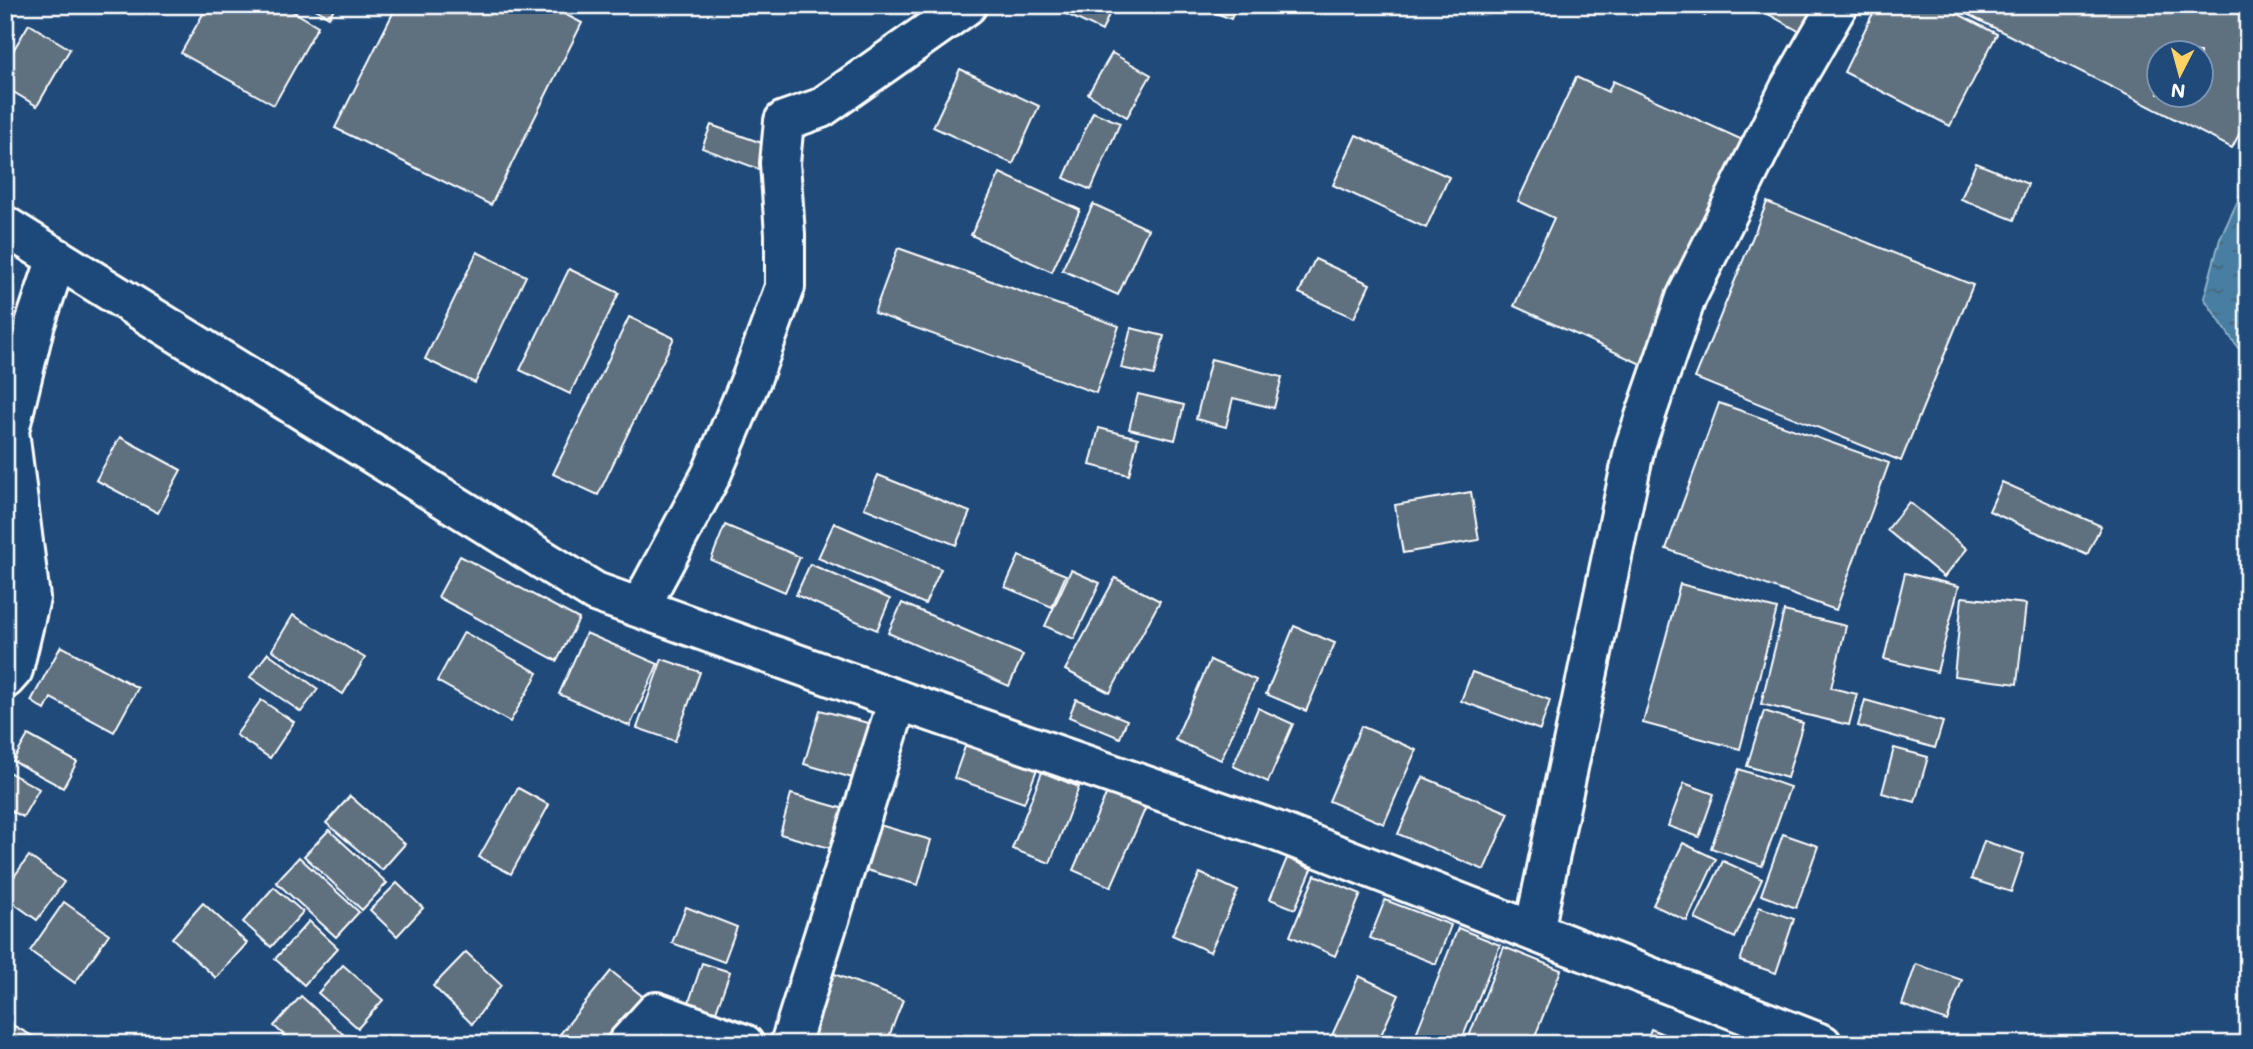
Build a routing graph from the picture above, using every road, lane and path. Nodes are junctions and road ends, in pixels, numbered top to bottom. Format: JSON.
{"nodes":[{"id":1,"x":967,"y":5,"type":"edge"},
{"id":2,"x":1838,"y":5,"type":"edge"},
{"id":3,"x":5,"y":226,"type":"edge"},
{"id":4,"x":57,"y":258,"type":"junction"},
{"id":5,"x":640,"y":607,"type":"junction"},
{"id":6,"x":5,"y":679,"type":"edge"},
{"id":7,"x":898,"y":700,"type":"junction"},
{"id":8,"x":1534,"y":931,"type":"junction"},
{"id":9,"x":627,"y":1044,"type":"edge"},
{"id":10,"x":744,"y":1044,"type":"edge"},
{"id":11,"x":790,"y":1044,"type":"edge"},
{"id":12,"x":1822,"y":1044,"type":"edge"}],
"edges":[{"from":1,"to":5,"type":"street"},
{"from":2,"to":8,"type":"street"},
{"from":3,"to":4,"type":"street"},
{"from":4,"to":5,"type":"street"},
{"from":4,"to":6,"type":"street"},
{"from":5,"to":7,"type":"street"},
{"from":7,"to":8,"type":"street"},
{"from":7,"to":11,"type":"street"},
{"from":8,"to":12,"type":"street"},
{"from":9,"to":10,"type":"street"}]}
